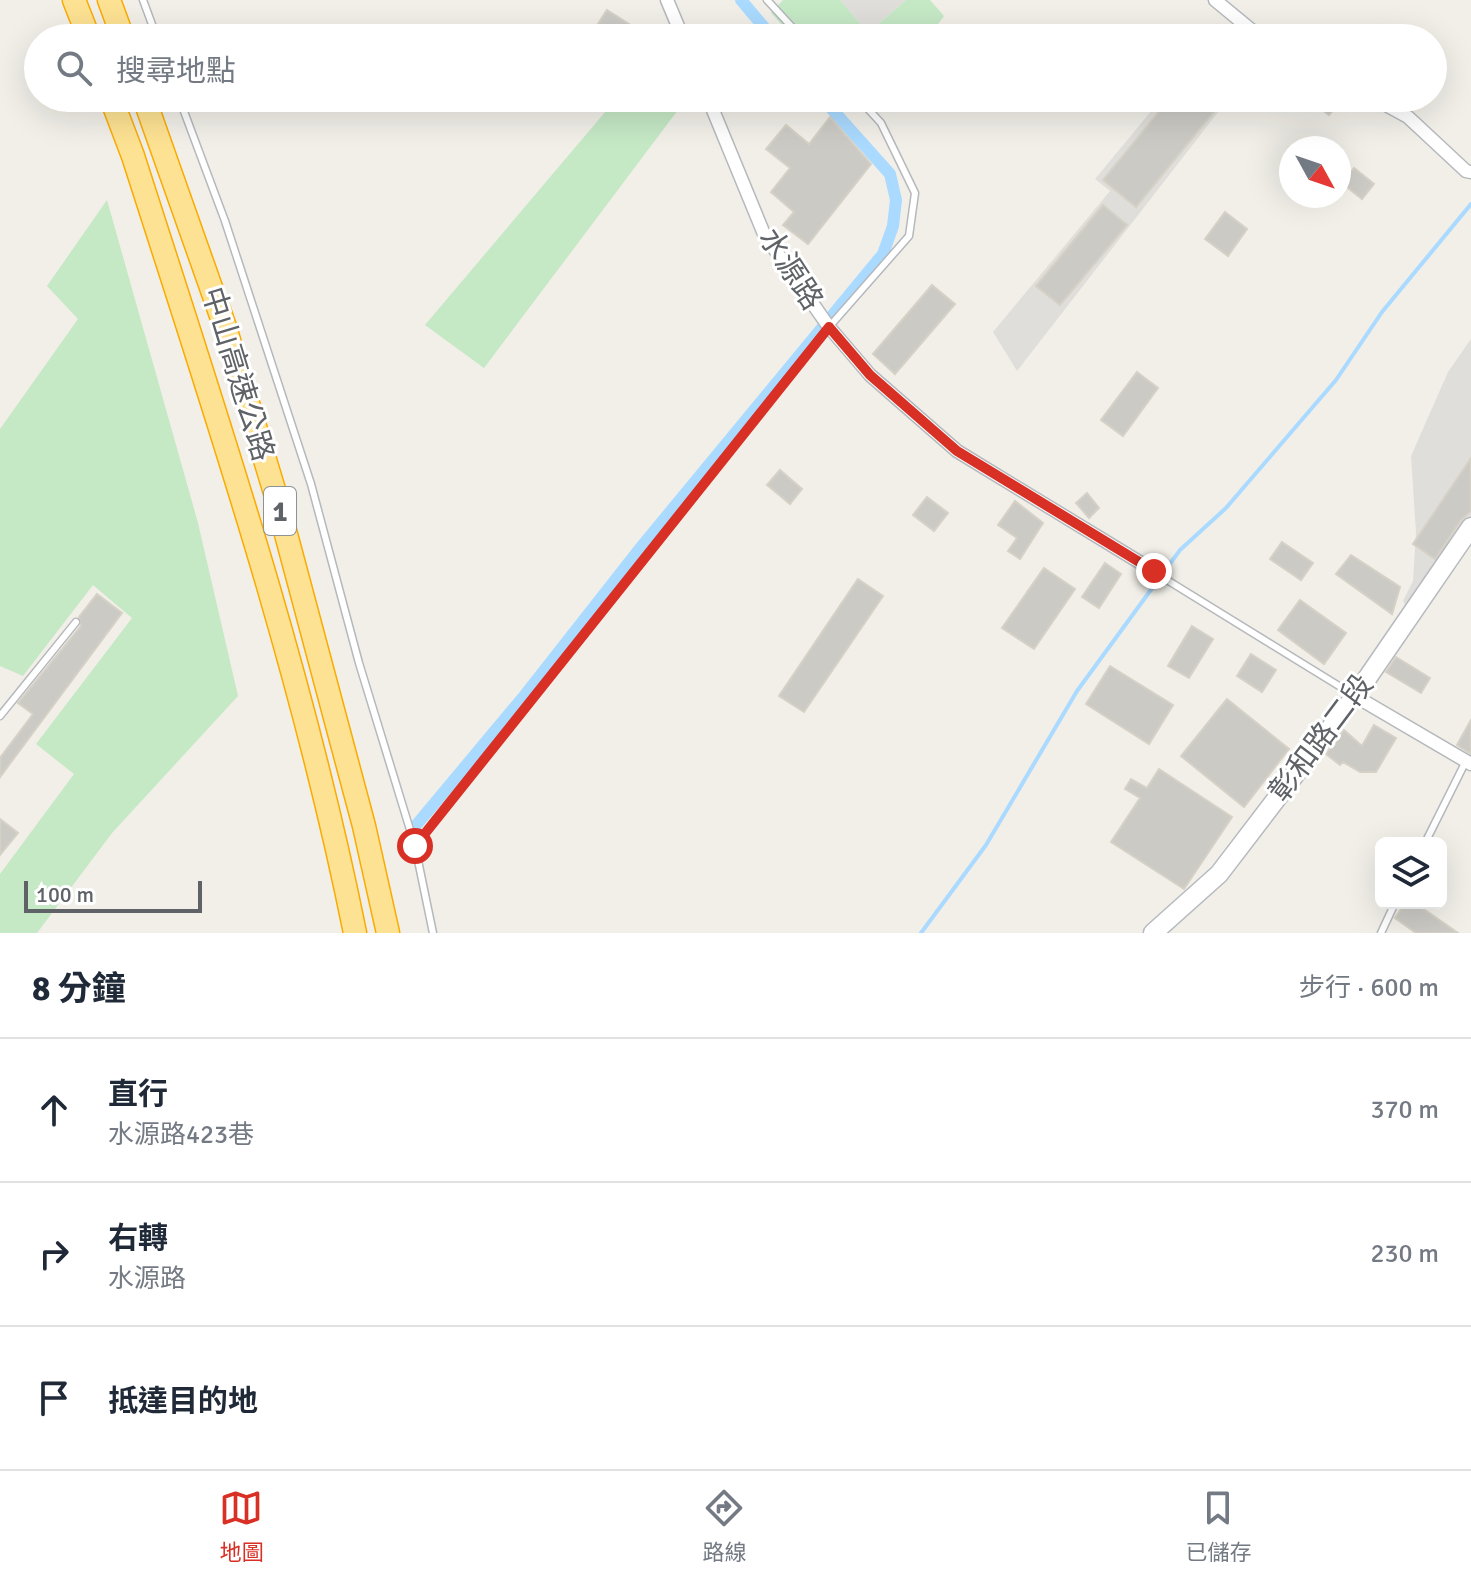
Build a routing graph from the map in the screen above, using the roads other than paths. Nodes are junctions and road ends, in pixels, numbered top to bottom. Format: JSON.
{"nodes":[{"id":1,"x":74,"y":0,"type":"edge"},
{"id":2,"x":109,"y":0,"type":"edge"},
{"id":3,"x":143,"y":0,"type":"edge"},
{"id":4,"x":667,"y":0,"type":"edge"},
{"id":5,"x":767,"y":0,"type":"edge"},
{"id":6,"x":1215,"y":0,"type":"edge"},
{"id":7,"x":83,"y":24,"type":"edge"},
{"id":8,"x":118,"y":24,"type":"edge"},
{"id":9,"x":152,"y":24,"type":"edge"},
{"id":10,"x":677,"y":24,"type":"edge"},
{"id":11,"x":789,"y":24,"type":"edge"},
{"id":12,"x":1244,"y":24,"type":"edge"},
{"id":13,"x":116,"y":112,"type":"edge"},
{"id":14,"x":149,"y":112,"type":"edge"},
{"id":15,"x":184,"y":112,"type":"edge"},
{"id":16,"x":714,"y":112,"type":"edge"},
{"id":17,"x":871,"y":112,"type":"edge"},
{"id":18,"x":1399,"y":112,"type":"edge"},
{"id":19,"x":1471,"y":172,"type":"edge"},
{"id":20,"x":829,"y":327,"type":"junction"},
{"id":21,"x":1471,"y":527,"type":"edge"},
{"id":22,"x":1154,"y":571,"type":"dead end"},
{"id":23,"x":1167,"y":580,"type":"dead end"},
{"id":24,"x":76,"y":622,"type":"dead end"},
{"id":25,"x":1355,"y":696,"type":"junction"},
{"id":26,"x":0,"y":716,"type":"edge"},
{"id":27,"x":1468,"y":762,"type":"edge"},
{"id":28,"x":1428,"y":837,"type":"edge"},
{"id":29,"x":415,"y":846,"type":"junction"},
{"id":30,"x":1392,"y":909,"type":"edge"},
{"id":31,"x":355,"y":933,"type":"edge"},
{"id":32,"x":388,"y":933,"type":"edge"},
{"id":33,"x":433,"y":933,"type":"edge"},
{"id":34,"x":1153,"y":933,"type":"edge"},
{"id":35,"x":1381,"y":933,"type":"edge"}],
"edges":[{"from":1,"to":7,"type":"highway"},
{"from":2,"to":8,"type":"highway"},
{"from":3,"to":9,"type":"lane"},
{"from":4,"to":10,"type":"street"},
{"from":5,"to":11,"type":"lane"},
{"from":6,"to":12,"type":"street"},
{"from":13,"to":31,"type":"highway","name":"中山高速公路","number":"1"},
{"from":14,"to":32,"type":"highway","name":"中山高速公路","number":"1"},
{"from":15,"to":29,"type":"lane"},
{"from":16,"to":20,"type":"street","name":"水源路"},
{"from":17,"to":20,"type":"lane"},
{"from":18,"to":19,"type":"street"},
{"from":20,"to":22,"type":"street","name":"水源路"},
{"from":20,"to":29,"type":"lane"},
{"from":21,"to":25,"type":"street","name":"彰和路二段"},
{"from":23,"to":25,"type":"lane"},
{"from":24,"to":26,"type":"lane"},
{"from":25,"to":27,"type":"street"},
{"from":25,"to":34,"type":"street","name":"彰和路二段"},
{"from":27,"to":28,"type":"lane"},
{"from":29,"to":33,"type":"lane"},
{"from":30,"to":35,"type":"lane"}]}
